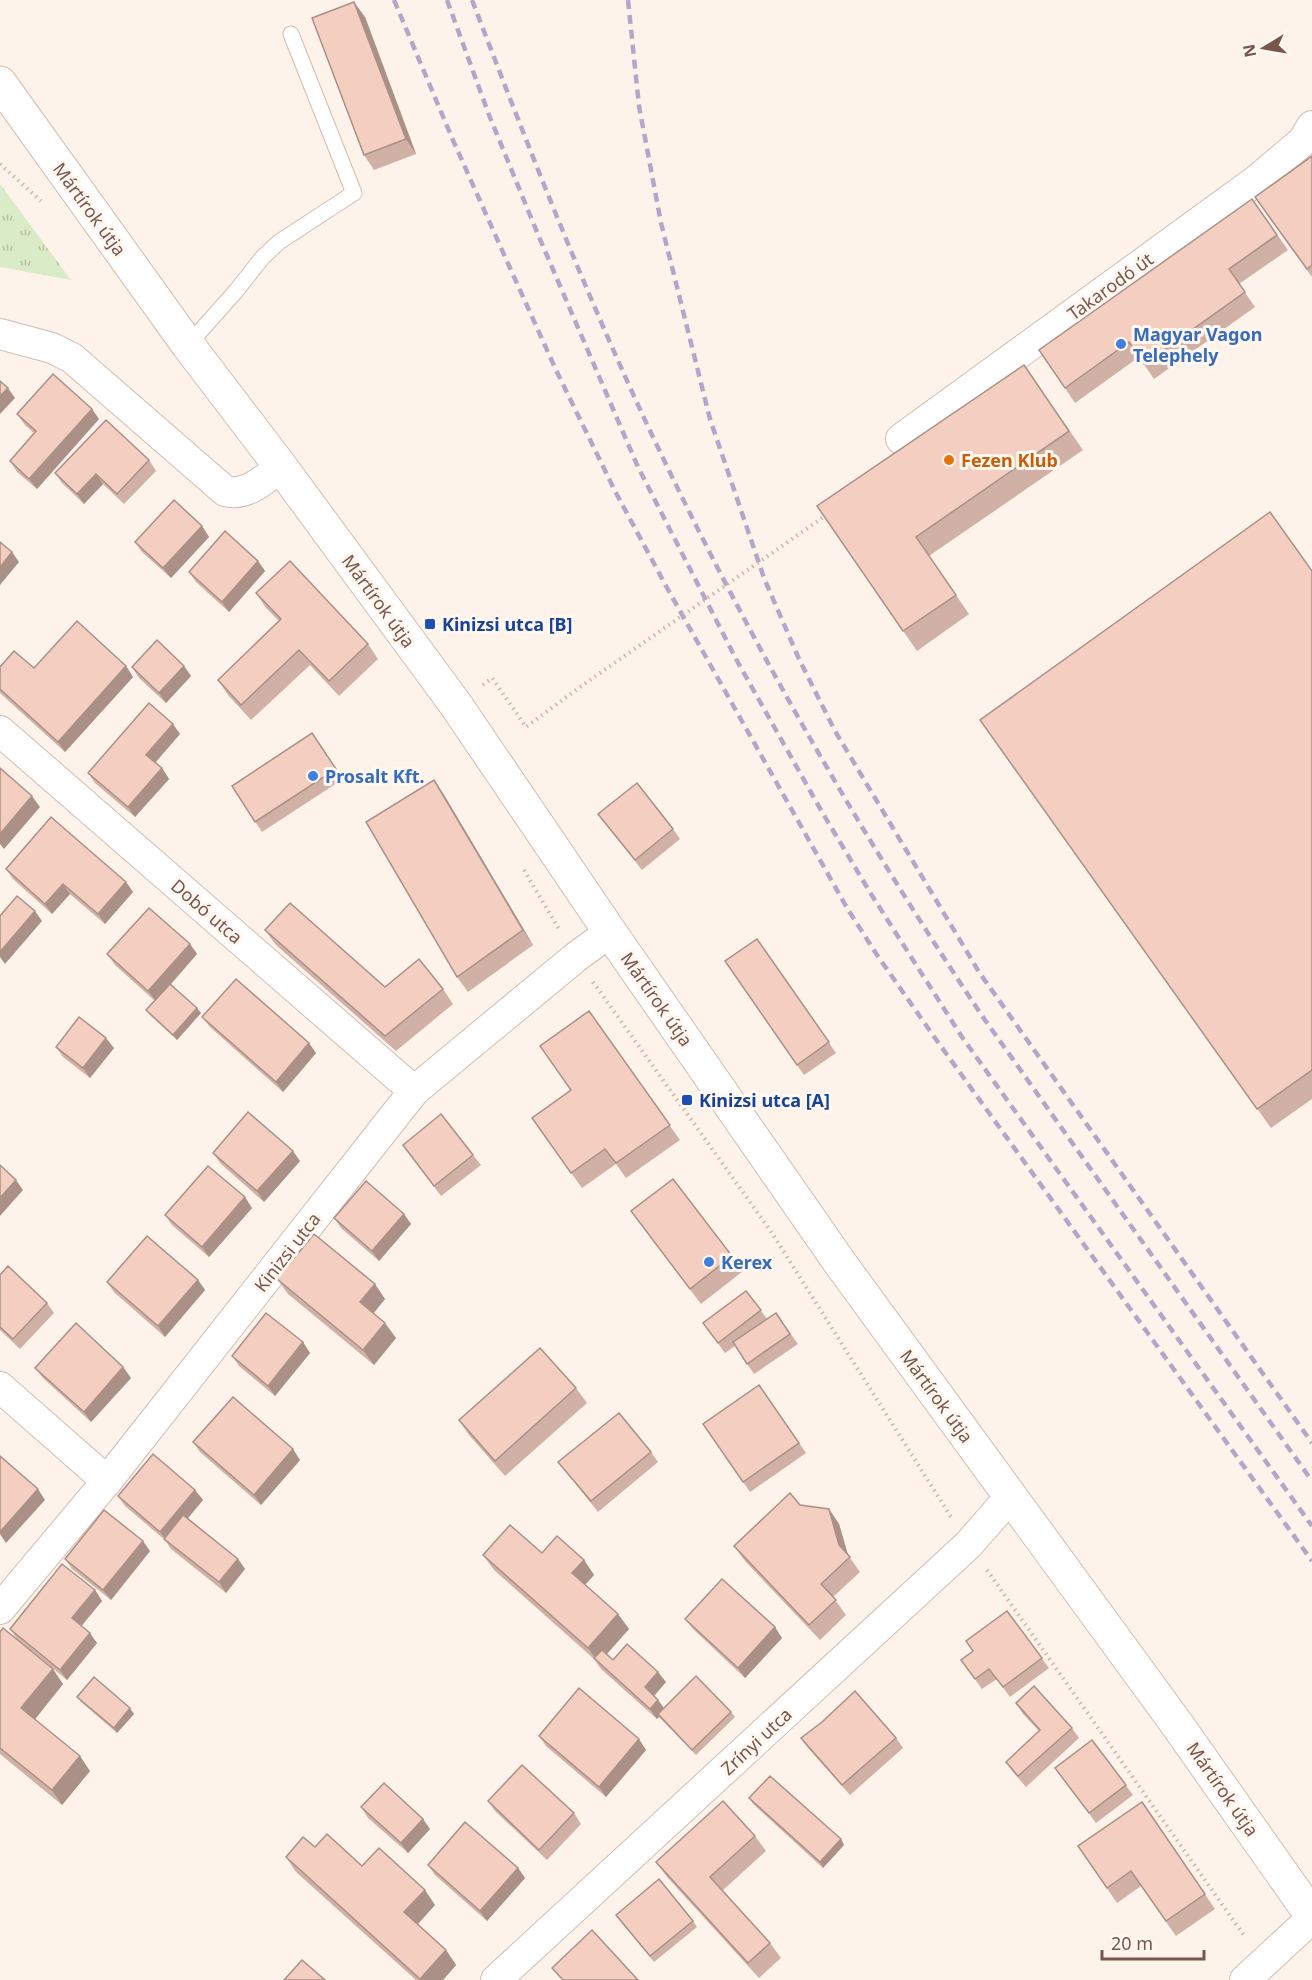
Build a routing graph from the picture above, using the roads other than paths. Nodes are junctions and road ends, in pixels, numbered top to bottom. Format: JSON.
{"nodes":[{"id":1,"x":291,"y":34,"type":"dead end"},
{"id":2,"x":0,"y":83,"type":"edge"},
{"id":3,"x":1312,"y":126,"type":"edge"},
{"id":4,"x":0,"y":334,"type":"edge"},
{"id":5,"x":188,"y":345,"type":"junction"},
{"id":6,"x":901,"y":439,"type":"dead end"},
{"id":7,"x":280,"y":467,"type":"junction"},
{"id":8,"x":0,"y":731,"type":"edge"},
{"id":9,"x":610,"y":932,"type":"junction"},
{"id":10,"x":414,"y":1091,"type":"junction"},
{"id":11,"x":0,"y":1387,"type":"edge"},
{"id":12,"x":107,"y":1481,"type":"junction"},
{"id":13,"x":1011,"y":1497,"type":"junction"},
{"id":14,"x":0,"y":1609,"type":"edge"},
{"id":15,"x":1312,"y":1917,"type":"edge"},
{"id":16,"x":1254,"y":1971,"type":"edge"},
{"id":17,"x":496,"y":1980,"type":"edge"}],
"edges":[{"from":1,"to":5,"type":"lane"},
{"from":2,"to":5,"type":"street","name":"Mártírok útja"},
{"from":3,"to":6,"type":"street","name":"Takarodó út"},
{"from":4,"to":7,"type":"street"},
{"from":5,"to":7,"type":"street","name":"Mártírok útja"},
{"from":7,"to":9,"type":"street","name":"Mártírok útja"},
{"from":8,"to":10,"type":"street","name":"Dobó utca"},
{"from":9,"to":10,"type":"street","name":"Kinizsi utca"},
{"from":9,"to":13,"type":"street","name":"Mártírok útja"},
{"from":10,"to":12,"type":"street","name":"Kinizsi utca"},
{"from":11,"to":12,"type":"street"},
{"from":12,"to":14,"type":"street","name":"Kinizsi utca"},
{"from":13,"to":15,"type":"street","name":"Mártírok útja"},
{"from":13,"to":17,"type":"street","name":"Zrínyi utca"},
{"from":15,"to":16,"type":"street"}]}
